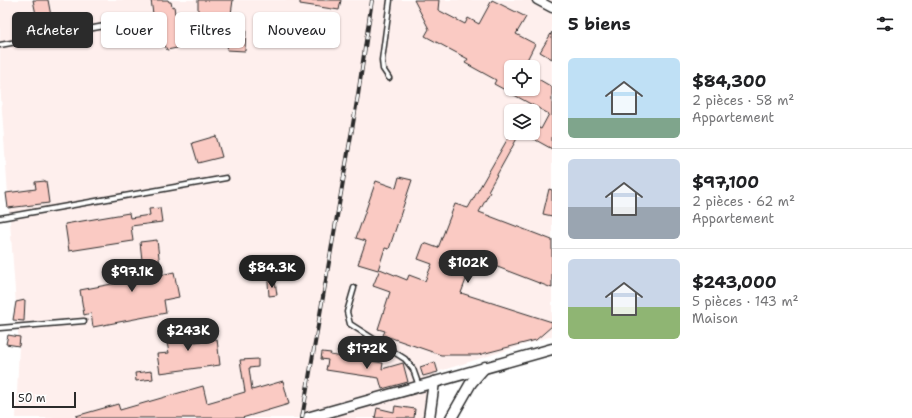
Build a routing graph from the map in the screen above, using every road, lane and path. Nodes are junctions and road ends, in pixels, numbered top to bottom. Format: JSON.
{"nodes":[{"id":1,"x":390,"y":0,"type":"edge"},
{"id":2,"x":537,"y":0,"type":"edge"},
{"id":3,"x":552,"y":8,"type":"edge"},
{"id":4,"x":101,"y":27,"type":"edge"},
{"id":5,"x":0,"y":45,"type":"edge"},
{"id":6,"x":389,"y":78,"type":"dead end"},
{"id":7,"x":226,"y":178,"type":"dead end"},
{"id":8,"x":0,"y":218,"type":"edge"},
{"id":9,"x":354,"y":288,"type":"dead end"},
{"id":10,"x":84,"y":321,"type":"dead end"},
{"id":11,"x":0,"y":328,"type":"edge"},
{"id":12,"x":552,"y":349,"type":"edge"},
{"id":13,"x":486,"y":367,"type":"junction"},
{"id":14,"x":434,"y":382,"type":"junction"},
{"id":15,"x":419,"y":387,"type":"junction"},
{"id":16,"x":328,"y":415,"type":"edge"},
{"id":17,"x":307,"y":418,"type":"edge"},
{"id":18,"x":429,"y":418,"type":"edge"},
{"id":19,"x":450,"y":418,"type":"edge"}],
"edges":[{"from":1,"to":6,"type":"lane"},
{"from":2,"to":3,"type":"street"},
{"from":4,"to":5,"type":"lane"},
{"from":7,"to":8,"type":"lane"},
{"from":9,"to":15,"type":"lane"},
{"from":10,"to":11,"type":"lane"},
{"from":12,"to":13,"type":"street"},
{"from":13,"to":14,"type":"street"},
{"from":13,"to":19,"type":"street"},
{"from":14,"to":15,"type":"street"},
{"from":14,"to":18,"type":"street"},
{"from":15,"to":16,"type":"street"},
{"from":16,"to":17,"type":"street"}]}
